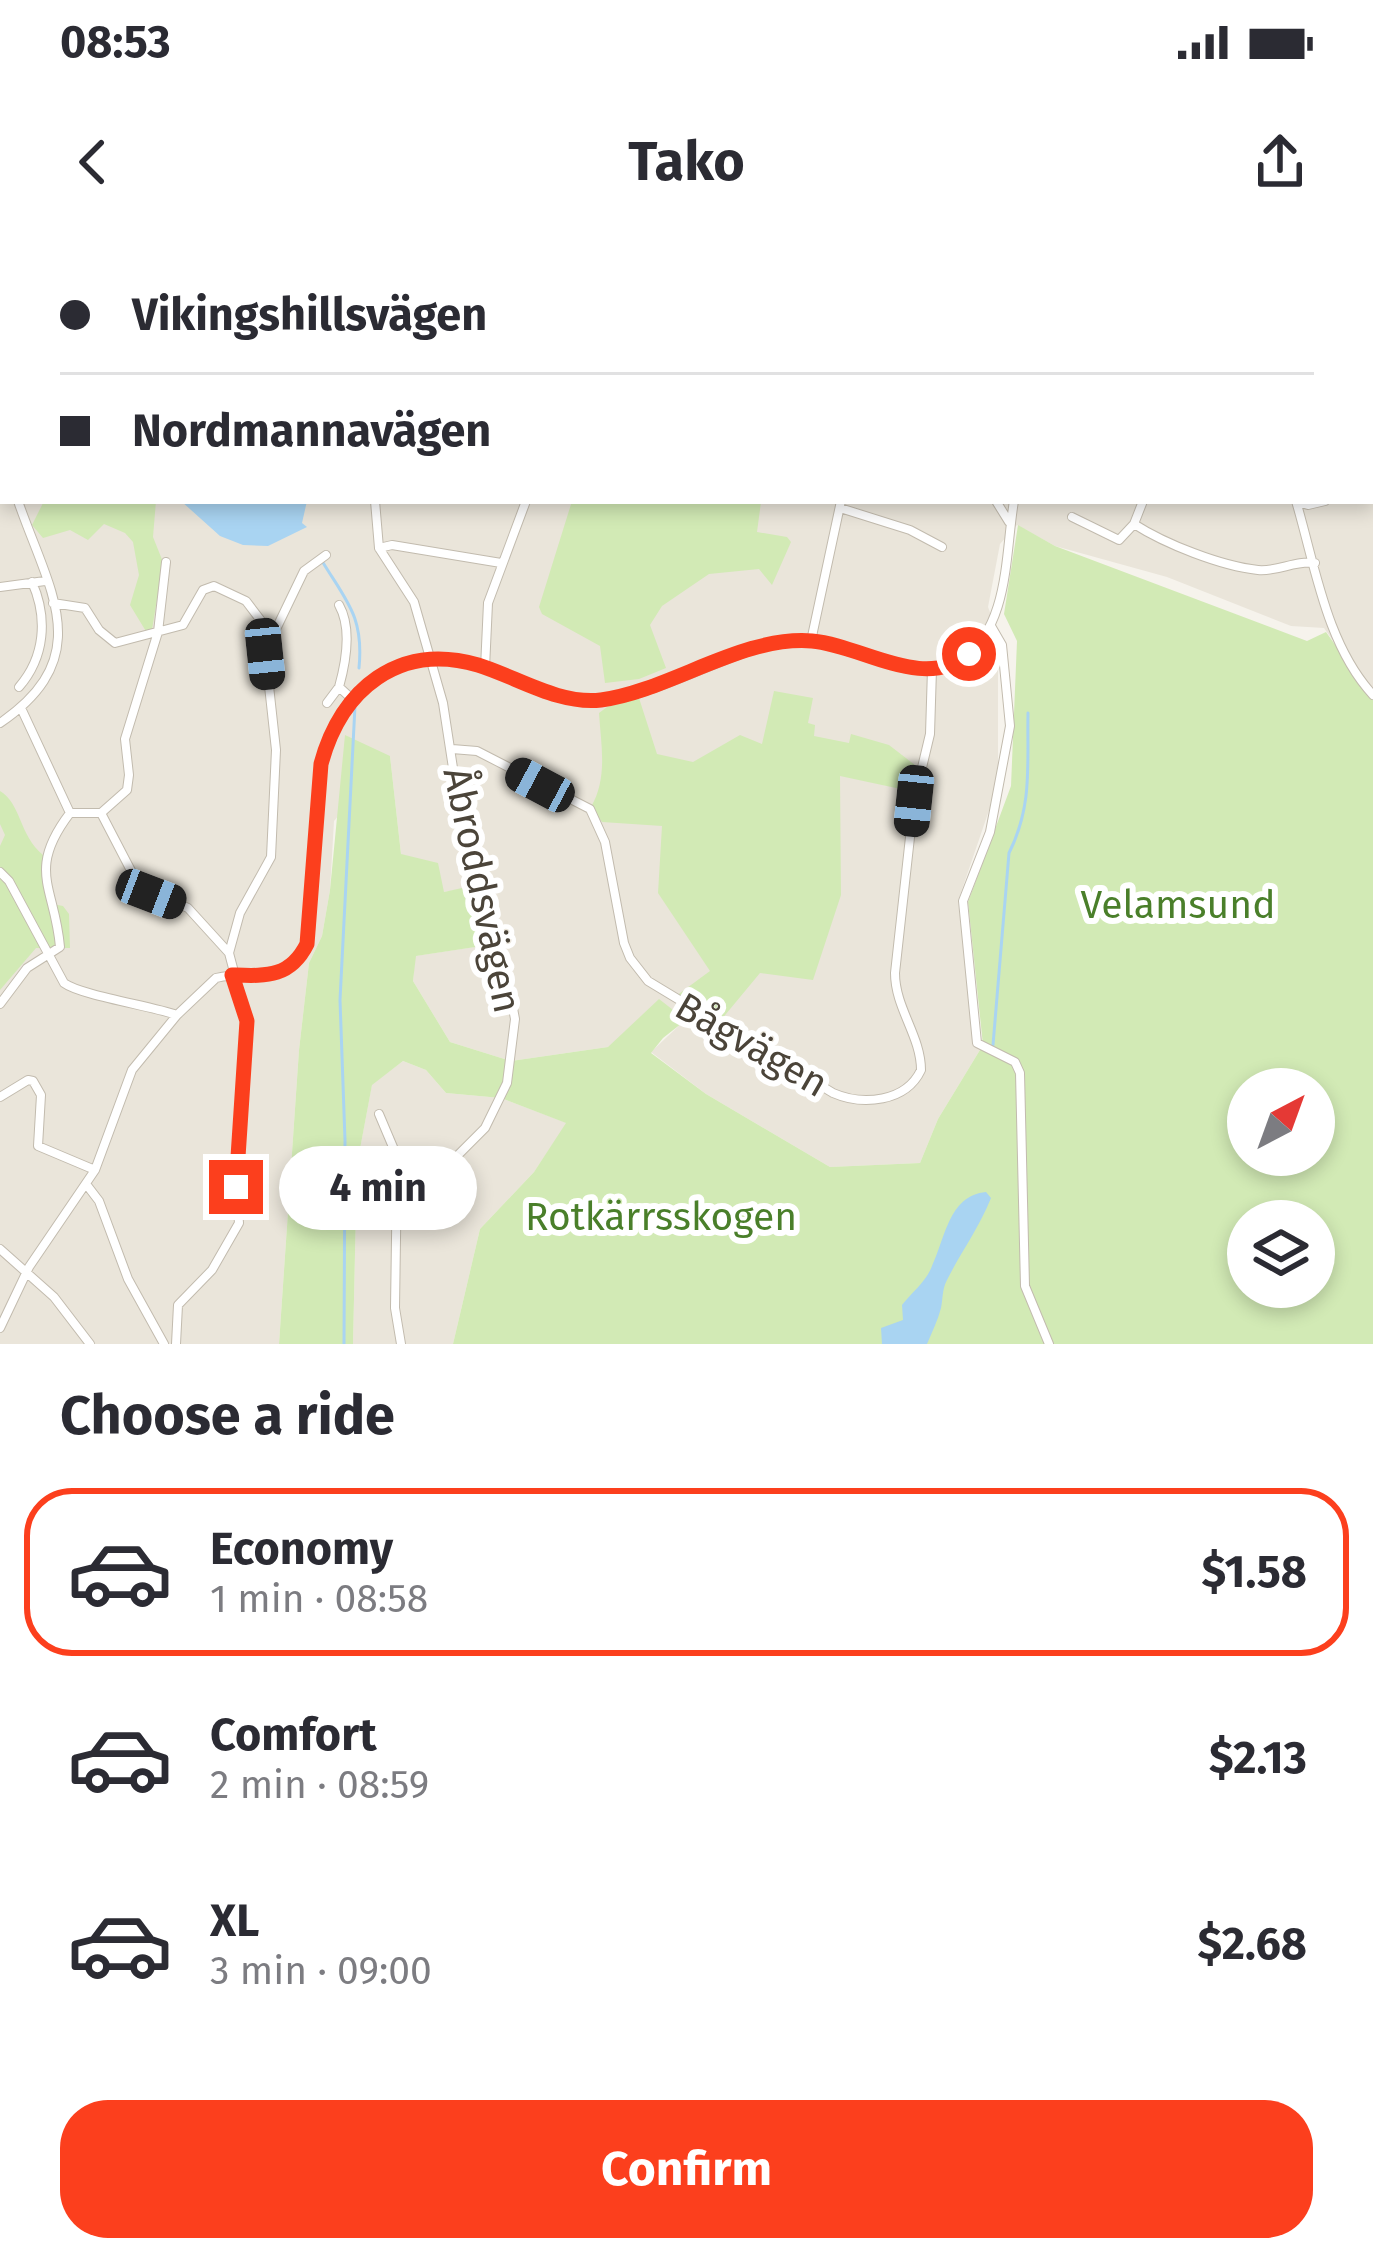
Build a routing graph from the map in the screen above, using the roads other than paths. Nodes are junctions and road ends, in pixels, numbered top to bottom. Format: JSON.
{"nodes":[{"id":1,"x":19,"y":504,"type":"edge"},
{"id":2,"x":375,"y":504,"type":"edge"},
{"id":3,"x":525,"y":504,"type":"edge"},
{"id":4,"x":998,"y":504,"type":"edge"},
{"id":5,"x":1013,"y":504,"type":"edge"},
{"id":6,"x":1142,"y":504,"type":"edge"},
{"id":7,"x":1297,"y":504,"type":"edge"},
{"id":8,"x":840,"y":505,"type":"edge"},
{"id":9,"x":1072,"y":518,"type":"dead end"},
{"id":10,"x":1010,"y":523,"type":"junction"},
{"id":11,"x":1134,"y":524,"type":"junction"},
{"id":12,"x":941,"y":547,"type":"dead end"},
{"id":13,"x":379,"y":548,"type":"junction"},
{"id":14,"x":326,"y":555,"type":"dead end"},
{"id":15,"x":166,"y":562,"type":"dead end"},
{"id":16,"x":501,"y":563,"type":"junction"},
{"id":17,"x":1315,"y":563,"type":"junction"},
{"id":18,"x":46,"y":581,"type":"junction"},
{"id":19,"x":32,"y":582,"type":"junction"},
{"id":20,"x":0,"y":587,"type":"edge"},
{"id":21,"x":53,"y":603,"type":"junction"},
{"id":22,"x":339,"y":604,"type":"dead end"},
{"id":23,"x":991,"y":626,"type":"junction"},
{"id":24,"x":158,"y":632,"type":"junction"},
{"id":25,"x":811,"y":641,"type":"junction"},
{"id":26,"x":265,"y":654,"type":"junction"},
{"id":27,"x":428,"y":660,"type":"junction"},
{"id":28,"x":485,"y":668,"type":"junction"},
{"id":29,"x":932,"y":669,"type":"junction"},
{"id":30,"x":19,"y":687,"type":"dead end"},
{"id":31,"x":339,"y":687,"type":"junction"},
{"id":32,"x":1373,"y":695,"type":"edge"},
{"id":33,"x":352,"y":699,"type":"junction"},
{"id":34,"x":327,"y":703,"type":"dead end"},
{"id":35,"x":21,"y":709,"type":"junction"},
{"id":36,"x":0,"y":723,"type":"edge"},
{"id":37,"x":452,"y":749,"type":"junction"},
{"id":38,"x":70,"y":813,"type":"junction"},
{"id":39,"x":101,"y":813,"type":"junction"},
{"id":40,"x":0,"y":872,"type":"edge"},
{"id":41,"x":229,"y":952,"type":"junction"},
{"id":42,"x":48,"y":956,"type":"junction"},
{"id":43,"x":232,"y":975,"type":"junction"},
{"id":44,"x":0,"y":1004,"type":"edge"},
{"id":45,"x":177,"y":1015,"type":"junction"},
{"id":46,"x":0,"y":1097,"type":"edge"},
{"id":47,"x":379,"y":1114,"type":"dead end"},
{"id":48,"x":401,"y":1166,"type":"junction"},
{"id":49,"x":95,"y":1170,"type":"junction"},
{"id":50,"x":86,"y":1184,"type":"junction"},
{"id":51,"x":0,"y":1250,"type":"edge"},
{"id":52,"x":26,"y":1271,"type":"junction"},
{"id":53,"x":0,"y":1328,"type":"edge"},
{"id":54,"x":90,"y":1344,"type":"edge"},
{"id":55,"x":164,"y":1344,"type":"edge"},
{"id":56,"x":176,"y":1344,"type":"edge"},
{"id":57,"x":401,"y":1344,"type":"edge"},
{"id":58,"x":1048,"y":1344,"type":"edge"}],
"edges":[{"from":1,"to":18,"type":"street"},
{"from":2,"to":13,"type":"street"},
{"from":3,"to":16,"type":"street"},
{"from":4,"to":10,"type":"street"},
{"from":5,"to":10,"type":"street"},
{"from":6,"to":11,"type":"street"},
{"from":7,"to":17,"type":"street"},
{"from":8,"to":12,"type":"street"},
{"from":8,"to":25,"type":"street"},
{"from":9,"to":11,"type":"street"},
{"from":10,"to":23,"type":"street"},
{"from":11,"to":17,"type":"street"},
{"from":13,"to":16,"type":"street"},
{"from":13,"to":27,"type":"street","name":"Åbroddsvägen"},
{"from":14,"to":26,"type":"street"},
{"from":15,"to":24,"type":"street"},
{"from":16,"to":28,"type":"street"},
{"from":17,"to":32,"type":"street"},
{"from":18,"to":19,"type":"street"},
{"from":18,"to":21,"type":"street"},
{"from":19,"to":20,"type":"street"},
{"from":19,"to":30,"type":"street"},
{"from":21,"to":24,"type":"street"},
{"from":21,"to":35,"type":"street"},
{"from":22,"to":31,"type":"street"},
{"from":23,"to":29,"type":"street"},
{"from":23,"to":58,"type":"street"},
{"from":24,"to":26,"type":"street"},
{"from":24,"to":39,"type":"street"},
{"from":25,"to":28,"type":"street"},
{"from":25,"to":29,"type":"street"},
{"from":26,"to":41,"type":"street"},
{"from":27,"to":28,"type":"street"},
{"from":27,"to":33,"type":"street"},
{"from":27,"to":37,"type":"street","name":"Åbroddsvägen"},
{"from":29,"to":37,"type":"street","name":"Bågvägen"},
{"from":31,"to":33,"type":"street"},
{"from":31,"to":34,"type":"street"},
{"from":33,"to":43,"type":"street"},
{"from":35,"to":36,"type":"street"},
{"from":35,"to":38,"type":"street"},
{"from":37,"to":48,"type":"street","name":"Åbroddsvägen"},
{"from":38,"to":39,"type":"street"},
{"from":38,"to":42,"type":"street"},
{"from":39,"to":41,"type":"street"},
{"from":40,"to":42,"type":"street"},
{"from":41,"to":43,"type":"street"},
{"from":42,"to":44,"type":"street"},
{"from":42,"to":45,"type":"street"},
{"from":43,"to":45,"type":"street"},
{"from":43,"to":56,"type":"street"},
{"from":45,"to":49,"type":"street"},
{"from":46,"to":49,"type":"street"},
{"from":47,"to":48,"type":"street"},
{"from":48,"to":57,"type":"street"},
{"from":49,"to":50,"type":"street"},
{"from":50,"to":52,"type":"street"},
{"from":50,"to":55,"type":"street"},
{"from":51,"to":52,"type":"street"},
{"from":52,"to":53,"type":"street"},
{"from":52,"to":54,"type":"street"}]}
